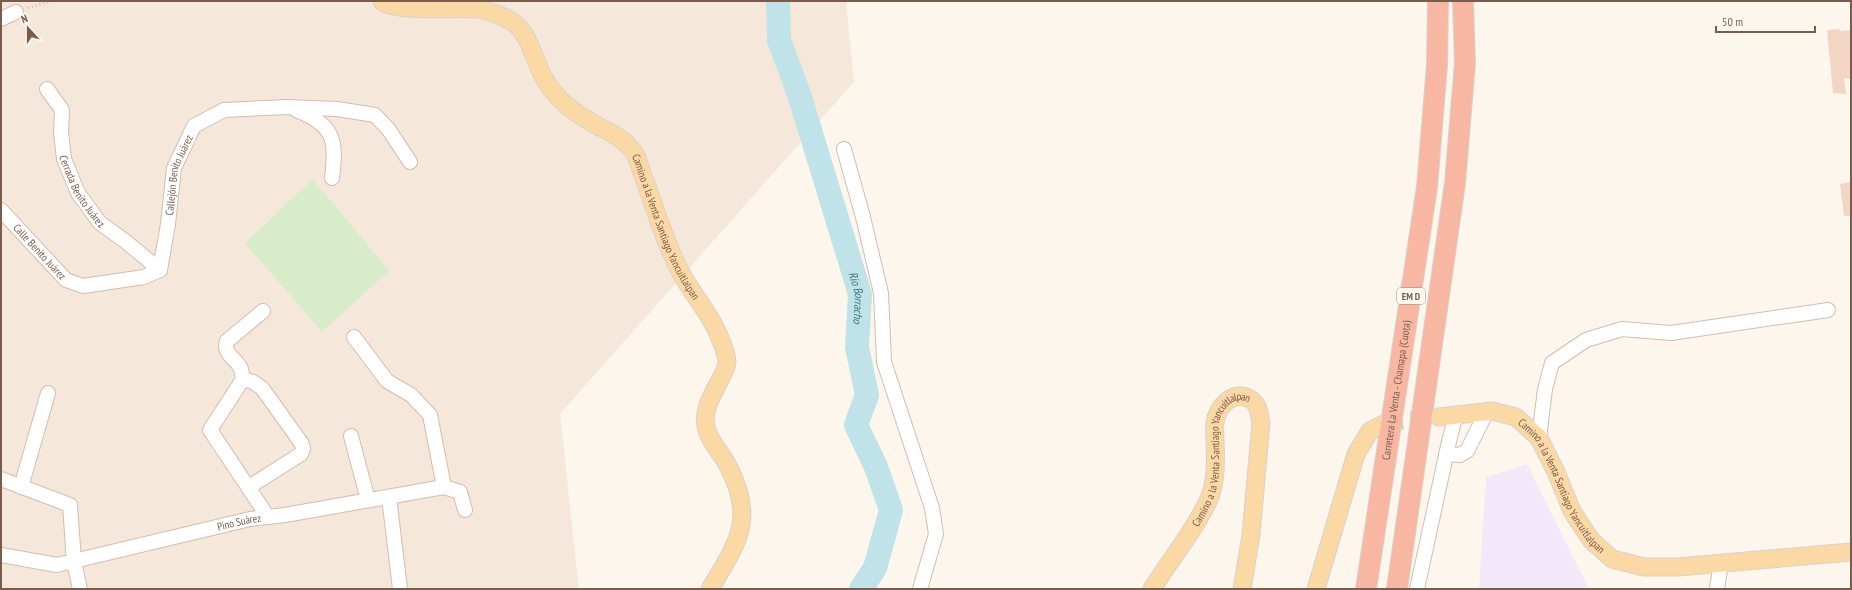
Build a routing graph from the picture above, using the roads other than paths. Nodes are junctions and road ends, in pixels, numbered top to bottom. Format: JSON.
{"nodes":[{"id":1,"x":382,"y":1,"type":"edge"},
{"id":2,"x":1438,"y":1,"type":"edge"},
{"id":3,"x":1463,"y":1,"type":"edge"},
{"id":4,"x":16,"y":12,"type":"road end"},
{"id":5,"x":1,"y":19,"type":"edge"},
{"id":6,"x":47,"y":89,"type":"dead end"},
{"id":7,"x":286,"y":107,"type":"junction"},
{"id":8,"x":844,"y":149,"type":"dead end"},
{"id":9,"x":410,"y":162,"type":"dead end"},
{"id":10,"x":332,"y":178,"type":"dead end"},
{"id":11,"x":1,"y":210,"type":"edge"},
{"id":12,"x":160,"y":270,"type":"junction"},
{"id":13,"x":1828,"y":310,"type":"dead end"},
{"id":14,"x":263,"y":311,"type":"dead end"},
{"id":15,"x":354,"y":337,"type":"dead end"},
{"id":16,"x":243,"y":380,"type":"junction"},
{"id":17,"x":48,"y":393,"type":"dead end"},
{"id":18,"x":1486,"y":411,"type":"junction"},
{"id":19,"x":1456,"y":415,"type":"junction"},
{"id":20,"x":1440,"y":417,"type":"tunnel mouth"},
{"id":21,"x":1386,"y":423,"type":"tunnel mouth"},
{"id":22,"x":351,"y":436,"type":"dead end"},
{"id":23,"x":1539,"y":438,"type":"junction"},
{"id":24,"x":1446,"y":454,"type":"junction"},
{"id":25,"x":1,"y":479,"type":"edge"},
{"id":26,"x":21,"y":487,"type":"junction"},
{"id":27,"x":249,"y":487,"type":"junction"},
{"id":28,"x":444,"y":487,"type":"junction"},
{"id":29,"x":389,"y":497,"type":"junction"},
{"id":30,"x":368,"y":500,"type":"junction"},
{"id":31,"x":465,"y":510,"type":"dead end"},
{"id":32,"x":268,"y":517,"type":"junction"},
{"id":33,"x":1851,"y":552,"type":"edge"},
{"id":34,"x":1,"y":555,"type":"edge"},
{"id":35,"x":74,"y":562,"type":"junction"},
{"id":36,"x":1721,"y":562,"type":"junction"},
{"id":37,"x":80,"y":589,"type":"edge"},
{"id":38,"x":400,"y":589,"type":"edge"},
{"id":39,"x":710,"y":589,"type":"edge"},
{"id":40,"x":920,"y":589,"type":"edge"},
{"id":41,"x":1152,"y":589,"type":"edge"},
{"id":42,"x":1242,"y":589,"type":"edge"},
{"id":43,"x":1316,"y":589,"type":"edge"},
{"id":44,"x":1366,"y":589,"type":"edge"},
{"id":45,"x":1397,"y":589,"type":"edge"},
{"id":46,"x":1417,"y":589,"type":"edge"},
{"id":47,"x":1717,"y":589,"type":"edge"}],
"edges":[{"from":1,"to":39,"type":"main road","name":"Camino a la Venta Santiago Yancuitlalpan"},
{"from":2,"to":44,"type":"highway","name":"Carretera La Venta - Chamapa (Cuota)","number":"EM D"},
{"from":3,"to":45,"type":"highway","number":"EM D"},
{"from":4,"to":5,"type":"street"},
{"from":6,"to":12,"type":"street","name":"Cerrada Benito Juárez"},
{"from":7,"to":9,"type":"street","name":"Callejón Benito Juárez"},
{"from":7,"to":10,"type":"street"},
{"from":7,"to":12,"type":"street","name":"Callejón Benito Juárez"},
{"from":8,"to":40,"type":"street"},
{"from":11,"to":12,"type":"street","name":"Calle Benito Juárez"},
{"from":13,"to":23,"type":"street"},
{"from":14,"to":16,"type":"street"},
{"from":15,"to":28,"type":"street"},
{"from":16,"to":27,"type":"street"},
{"from":16,"to":27,"type":"street"},
{"from":17,"to":26,"type":"street"},
{"from":18,"to":19,"type":"main road","name":"Camino a la Venta Santiago Yancuitlalpan"},
{"from":18,"to":23,"type":"main road","name":"Camino a la Venta Santiago Yancuitlalpan"},
{"from":18,"to":24,"type":"street"},
{"from":19,"to":20,"type":"main road","name":"Camino a la Venta Santiago Yancuitlalpan"},
{"from":19,"to":24,"type":"street"},
{"from":21,"to":43,"type":"main road"},
{"from":22,"to":30,"type":"street"},
{"from":23,"to":36,"type":"main road","name":"Camino a la Venta Santiago Yancuitlalpan"},
{"from":24,"to":46,"type":"street"},
{"from":25,"to":26,"type":"street"},
{"from":26,"to":35,"type":"street"},
{"from":27,"to":32,"type":"street"},
{"from":28,"to":29,"type":"street","name":"Pino Suárez"},
{"from":28,"to":31,"type":"street"},
{"from":29,"to":30,"type":"street","name":"Pino Suárez"},
{"from":29,"to":38,"type":"street"},
{"from":30,"to":32,"type":"street","name":"Pino Suárez"},
{"from":32,"to":35,"type":"street","name":"Pino Suárez"},
{"from":33,"to":36,"type":"main road","name":"Camino a la Venta Santiago Yancuitlalpan"},
{"from":34,"to":35,"type":"street","name":"Pino Suárez"},
{"from":35,"to":37,"type":"street"},
{"from":36,"to":47,"type":"street"},
{"from":41,"to":42,"type":"main road","name":"Camino a la Venta Santiago Yancuitlalpan"}]}
